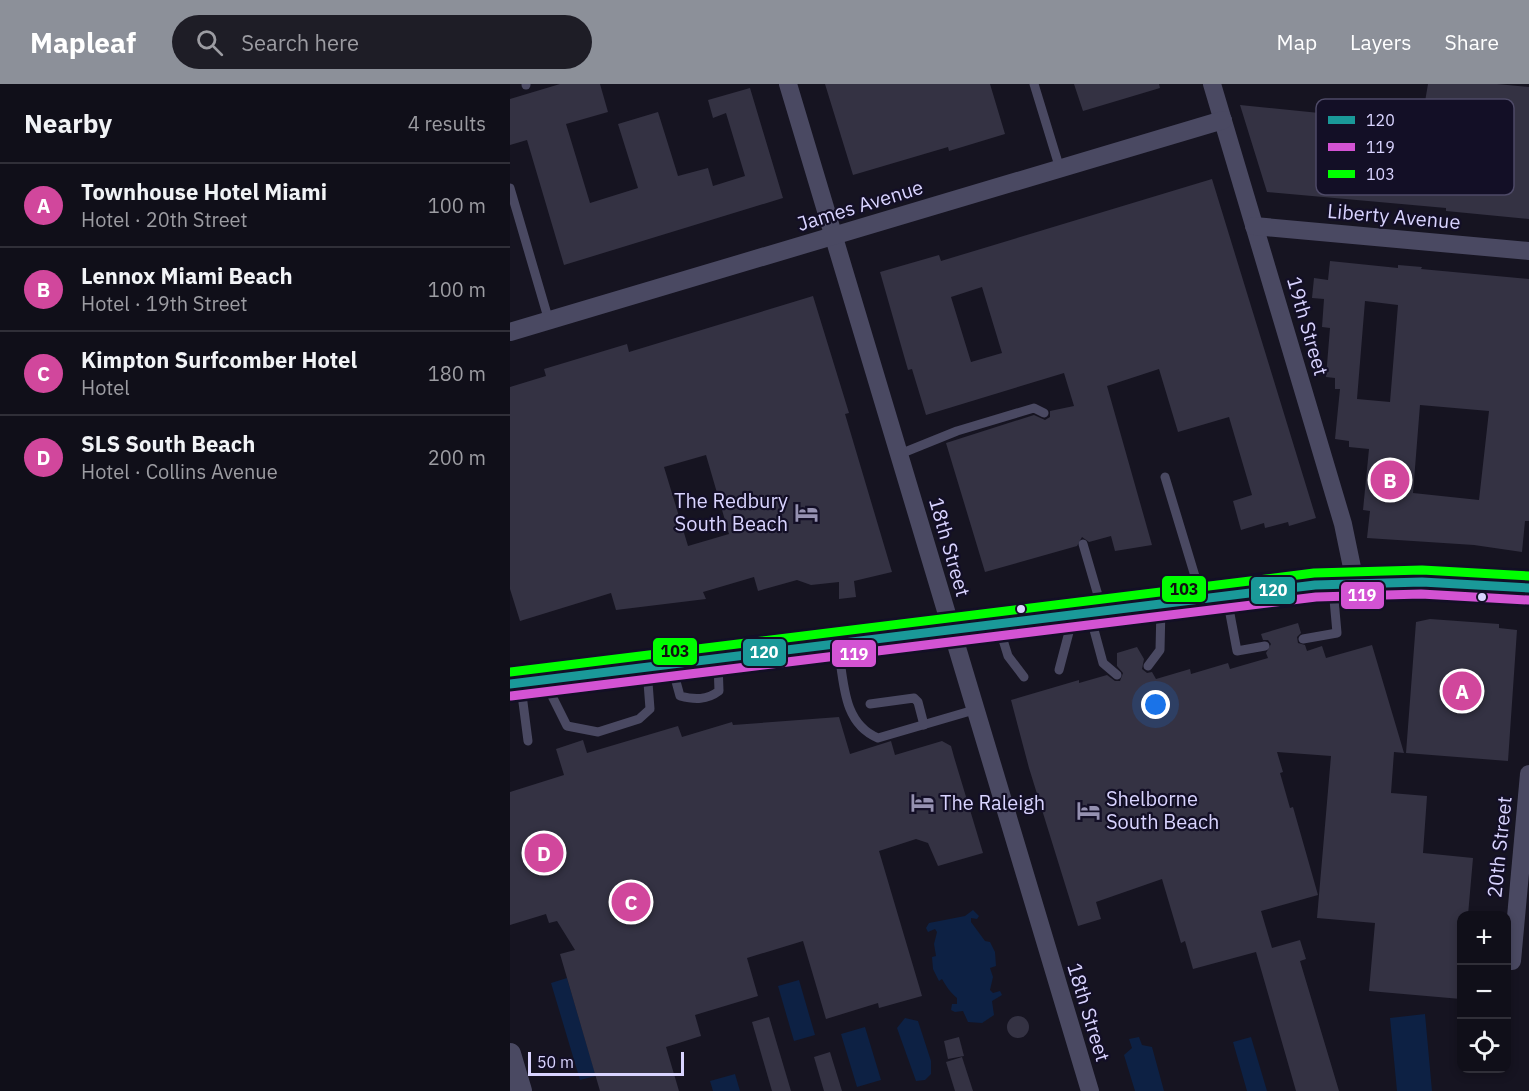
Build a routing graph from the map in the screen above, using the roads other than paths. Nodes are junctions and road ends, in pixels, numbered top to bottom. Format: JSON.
{"nodes":[{"id":1,"x":788,"y":84,"type":"edge"},
{"id":2,"x":1034,"y":84,"type":"edge"},
{"id":3,"x":1212,"y":84,"type":"edge"},
{"id":4,"x":1223,"y":120,"type":"junction"},
{"id":5,"x":1060,"y":169,"type":"junction"},
{"id":6,"x":510,"y":188,"type":"edge"},
{"id":7,"x":1254,"y":226,"type":"junction"},
{"id":8,"x":835,"y":236,"type":"junction"},
{"id":9,"x":1529,"y":251,"type":"edge"},
{"id":10,"x":549,"y":321,"type":"junction"},
{"id":11,"x":510,"y":332,"type":"edge"},
{"id":12,"x":1044,"y":413,"type":"dead end"},
{"id":13,"x":900,"y":454,"type":"junction"},
{"id":14,"x":1166,"y":477,"type":"dead end"},
{"id":15,"x":1083,"y":544,"type":"dead end"},
{"id":16,"x":1344,"y":583,"type":"junction"},
{"id":17,"x":1529,"y":588,"type":"edge"},
{"id":18,"x":1214,"y":597,"type":"junction"},
{"id":19,"x":1161,"y":604,"type":"junction"},
{"id":20,"x":1088,"y":613,"type":"junction"},
{"id":21,"x":999,"y":624,"type":"junction"},
{"id":22,"x":950,"y":630,"type":"junction"},
{"id":23,"x":1303,"y":639,"type":"dead end"},
{"id":24,"x":838,"y":644,"type":"junction"},
{"id":25,"x":1265,"y":646,"type":"dead end"},
{"id":26,"x":718,"y":659,"type":"junction"},
{"id":27,"x":659,"y":666,"type":"junction"},
{"id":28,"x":1149,"y":666,"type":"dead end"},
{"id":29,"x":1059,"y":670,"type":"dead end"},
{"id":30,"x":1117,"y":675,"type":"dead end"},
{"id":31,"x":1024,"y":676,"type":"dead end"},
{"id":32,"x":525,"y":682,"type":"edge"},
{"id":33,"x":870,"y":704,"type":"dead end"},
{"id":34,"x":974,"y":710,"type":"junction"},
{"id":35,"x":924,"y":725,"type":"junction"},
{"id":36,"x":528,"y":741,"type":"dead end"},
{"id":37,"x":1529,"y":774,"type":"edge"},
{"id":38,"x":1512,"y":961,"type":"dead end"},
{"id":39,"x":510,"y":1054,"type":"edge"},
{"id":40,"x":521,"y":1091,"type":"edge"},
{"id":41,"x":1090,"y":1091,"type":"edge"}],
"edges":[{"from":1,"to":8,"type":"street","name":"18th Street"},
{"from":2,"to":5,"type":"lane"},
{"from":3,"to":4,"type":"street","name":"19th Street"},
{"from":4,"to":5,"type":"street","name":"James Avenue"},
{"from":4,"to":7,"type":"street","name":"19th Street"},
{"from":5,"to":8,"type":"street","name":"James Avenue"},
{"from":6,"to":10,"type":"lane"},
{"from":7,"to":9,"type":"street","name":"Liberty Avenue"},
{"from":7,"to":16,"type":"street","name":"19th Street"},
{"from":8,"to":10,"type":"street","name":"James Avenue"},
{"from":8,"to":13,"type":"street","name":"18th Street"},
{"from":10,"to":11,"type":"street","name":"James Avenue"},
{"from":12,"to":13,"type":"lane"},
{"from":13,"to":22,"type":"street","name":"18th Street"},
{"from":14,"to":18,"type":"lane"},
{"from":15,"to":20,"type":"lane"},
{"from":16,"to":17,"type":"main road"},
{"from":16,"to":18,"type":"main road"},
{"from":16,"to":23,"type":"lane"},
{"from":18,"to":19,"type":"main road"},
{"from":18,"to":25,"type":"lane"},
{"from":19,"to":20,"type":"main road"},
{"from":19,"to":28,"type":"lane"},
{"from":20,"to":21,"type":"main road"},
{"from":20,"to":29,"type":"lane"},
{"from":20,"to":30,"type":"lane"},
{"from":21,"to":22,"type":"main road"},
{"from":21,"to":31,"type":"lane"},
{"from":22,"to":24,"type":"main road"},
{"from":22,"to":34,"type":"street","name":"18th Street"},
{"from":24,"to":26,"type":"main road"},
{"from":24,"to":35,"type":"lane"},
{"from":26,"to":27,"type":"main road"},
{"from":26,"to":27,"type":"lane"},
{"from":27,"to":32,"type":"main road"},
{"from":27,"to":32,"type":"lane"},
{"from":32,"to":36,"type":"lane"},
{"from":33,"to":35,"type":"lane"},
{"from":34,"to":35,"type":"lane"},
{"from":34,"to":41,"type":"street","name":"18th Street"},
{"from":37,"to":38,"type":"street","name":"20th Street"},
{"from":39,"to":40,"type":"street"}]}
